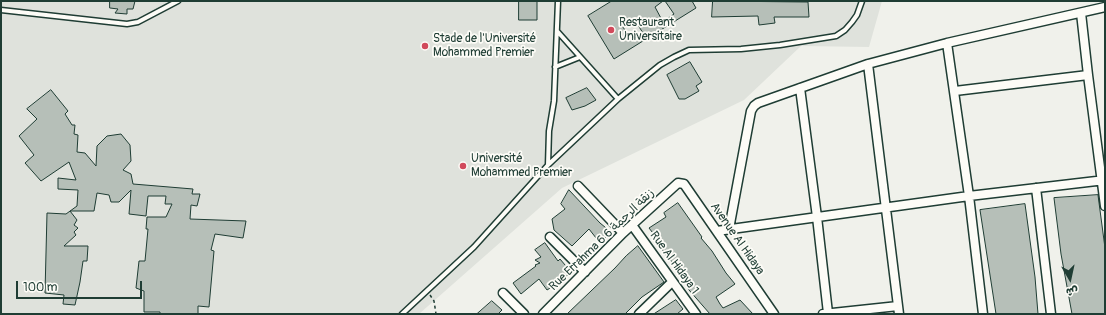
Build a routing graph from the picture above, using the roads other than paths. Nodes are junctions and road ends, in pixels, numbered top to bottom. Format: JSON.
{"nodes":[{"id":1,"x":178,"y":1,"type":"edge"},
{"id":2,"x":558,"y":1,"type":"edge"},
{"id":3,"x":862,"y":1,"type":"edge"},
{"id":4,"x":1105,"y":8,"type":"edge"},
{"id":5,"x":1,"y":10,"type":"edge"},
{"id":6,"x":1081,"y":13,"type":"junction"},
{"id":7,"x":557,"y":31,"type":"junction"},
{"id":8,"x":947,"y":43,"type":"junction"},
{"id":9,"x":580,"y":57,"type":"junction"},
{"id":10,"x":868,"y":64,"type":"junction"},
{"id":11,"x":555,"y":67,"type":"junction"},
{"id":12,"x":1088,"y":75,"type":"junction"},
{"id":13,"x":800,"y":88,"type":"junction"},
{"id":14,"x":955,"y":91,"type":"junction"},
{"id":15,"x":618,"y":99,"type":"junction"},
{"id":16,"x":548,"y":165,"type":"junction"},
{"id":17,"x":1103,"y":180,"type":"edge"},
{"id":18,"x":678,"y":183,"type":"joint"},
{"id":19,"x":578,"y":186,"type":"dead end"},
{"id":20,"x":1036,"y":188,"type":"junction"},
{"id":21,"x":969,"y":196,"type":"junction"},
{"id":22,"x":1105,"y":206,"type":"edge"},
{"id":23,"x":886,"y":208,"type":"junction"},
{"id":24,"x":817,"y":217,"type":"junction"},
{"id":25,"x":632,"y":225,"type":"junction"},
{"id":26,"x":729,"y":229,"type":"junction"},
{"id":27,"x":717,"y":230,"type":"junction"},
{"id":28,"x":623,"y":233,"type":"junction"},
{"id":29,"x":550,"y":237,"type":"dead end"},
{"id":30,"x":584,"y":272,"type":"junction"},
{"id":31,"x":672,"y":282,"type":"junction"},
{"id":32,"x":503,"y":293,"type":"dead end"},
{"id":33,"x":898,"y":310,"type":"edge"},
{"id":34,"x":402,"y":314,"type":"edge"},
{"id":35,"x":524,"y":314,"type":"edge"},
{"id":36,"x":543,"y":314,"type":"edge"},
{"id":37,"x":640,"y":314,"type":"edge"},
{"id":38,"x":696,"y":314,"type":"edge"},
{"id":39,"x":774,"y":314,"type":"edge"},
{"id":40,"x":825,"y":314,"type":"edge"},
{"id":41,"x":982,"y":314,"type":"edge"},
{"id":42,"x":1051,"y":314,"type":"edge"}],
"edges":[{"from":1,"to":5,"type":"lane"},
{"from":2,"to":7,"type":"lane"},
{"from":3,"to":15,"type":"lane"},
{"from":4,"to":6,"type":"street"},
{"from":6,"to":8,"type":"street"},
{"from":6,"to":12,"type":"street"},
{"from":7,"to":9,"type":"lane"},
{"from":7,"to":11,"type":"lane"},
{"from":8,"to":10,"type":"street"},
{"from":8,"to":14,"type":"street"},
{"from":9,"to":11,"type":"lane"},
{"from":9,"to":15,"type":"lane"},
{"from":10,"to":13,"type":"street"},
{"from":10,"to":23,"type":"street"},
{"from":11,"to":16,"type":"lane"},
{"from":12,"to":14,"type":"street"},
{"from":12,"to":17,"type":"street"},
{"from":13,"to":24,"type":"street"},
{"from":13,"to":26,"type":"street"},
{"from":14,"to":21,"type":"street"},
{"from":15,"to":16,"type":"lane"},
{"from":16,"to":34,"type":"lane"},
{"from":17,"to":20,"type":"street"},
{"from":17,"to":22,"type":"street"},
{"from":18,"to":25,"type":"street","name":"Rue Errahma 6 6 زنقة الرحمة"},
{"from":18,"to":27,"type":"street","name":"Avenue Al Hidaya"},
{"from":19,"to":28,"type":"street"},
{"from":20,"to":21,"type":"street"},
{"from":20,"to":42,"type":"street"},
{"from":21,"to":23,"type":"street"},
{"from":21,"to":41,"type":"street"},
{"from":23,"to":24,"type":"street"},
{"from":23,"to":33,"type":"street"},
{"from":24,"to":26,"type":"street"},
{"from":24,"to":40,"type":"street"},
{"from":25,"to":28,"type":"street","name":"Rue Errahma 6 6 زنقة الرحمة"},
{"from":25,"to":31,"type":"street","name":"Rue Al Hidaya 1"},
{"from":26,"to":27,"type":"street"},
{"from":27,"to":39,"type":"street","name":"Avenue Al Hidaya"},
{"from":28,"to":30,"type":"street","name":"Rue Errahma 6 6 زنقة الرحمة"},
{"from":29,"to":30,"type":"street"},
{"from":30,"to":36,"type":"street","name":"Rue Errahma 6 6 زنقة الرحمة"},
{"from":31,"to":37,"type":"street"},
{"from":31,"to":38,"type":"street","name":"Rue Al Hidaya 1"},
{"from":32,"to":35,"type":"street"},
{"from":33,"to":40,"type":"street"}]}
